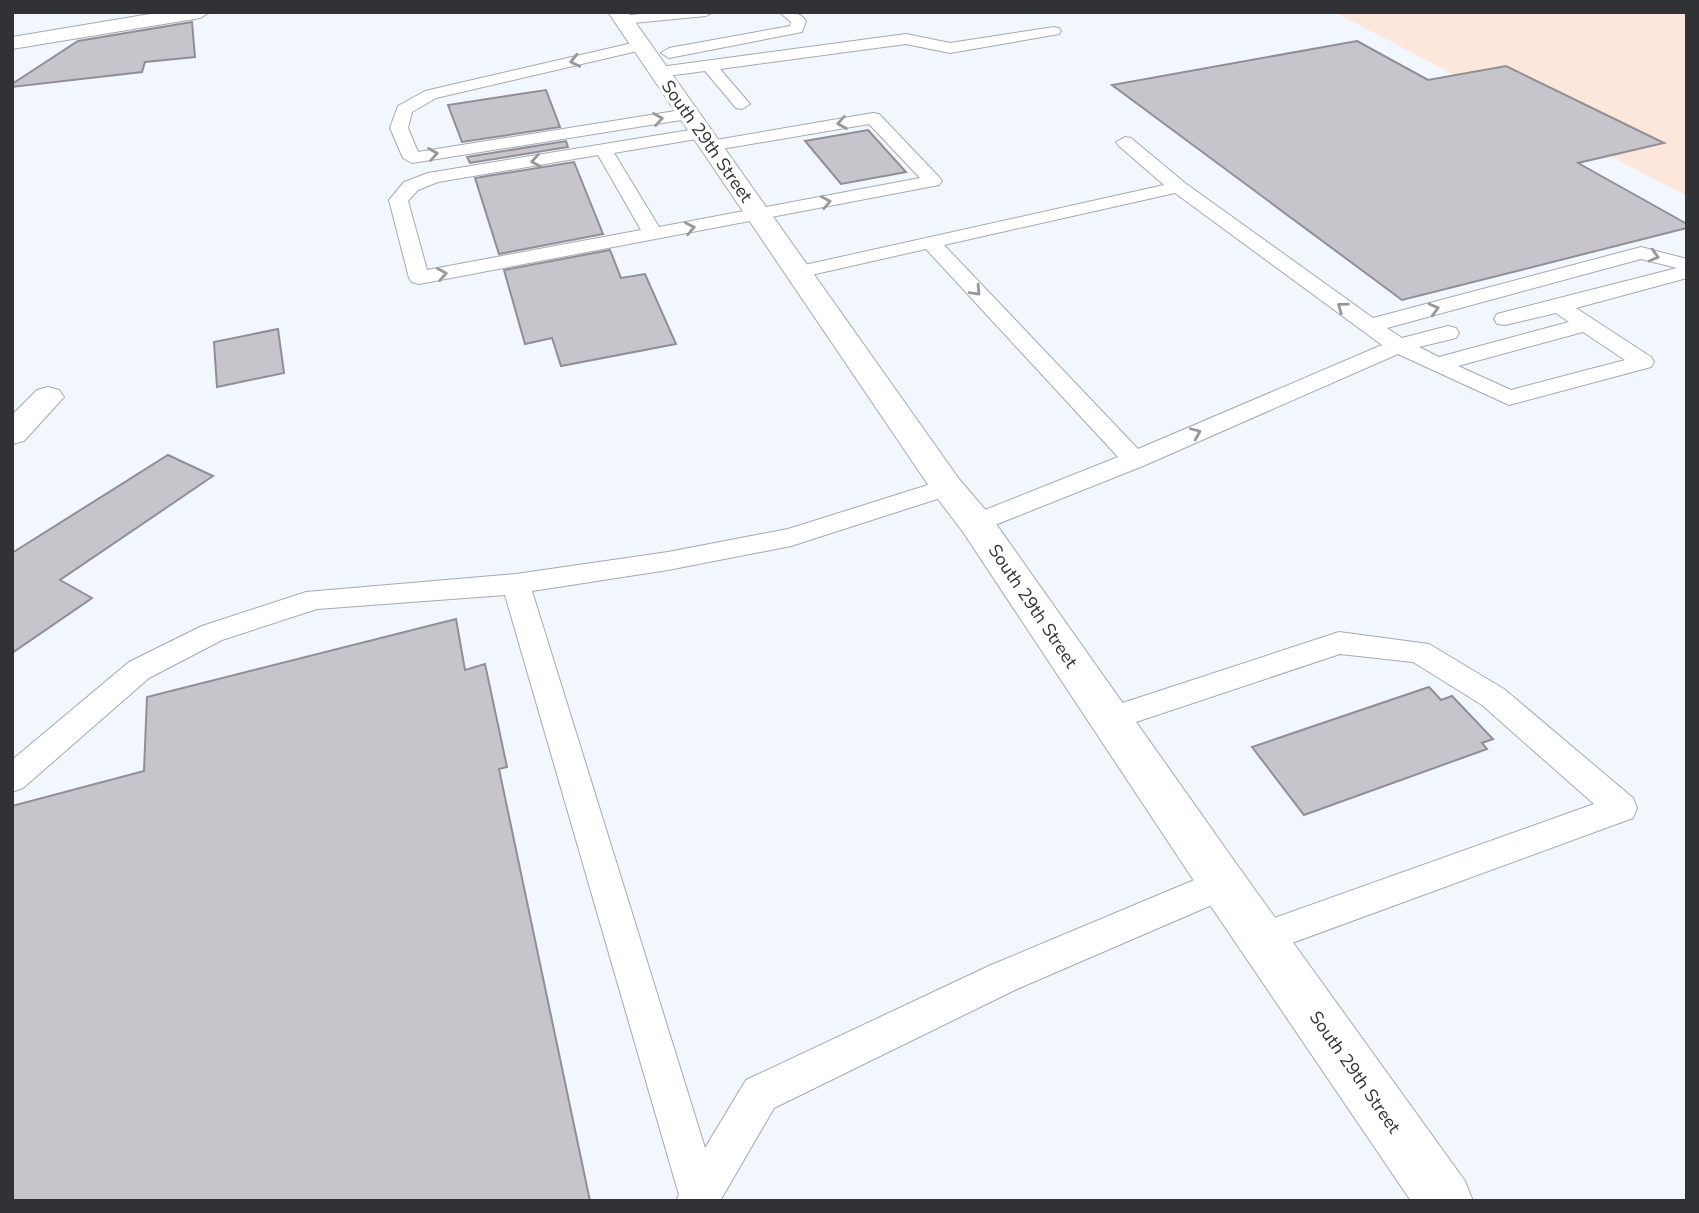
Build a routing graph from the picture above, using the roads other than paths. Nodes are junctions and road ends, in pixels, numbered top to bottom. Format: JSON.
{"nodes":[{"id":1,"x":200,"y":12,"type":"edge"},
{"id":2,"x":706,"y":12,"type":"edge"},
{"id":3,"x":786,"y":12,"type":"edge"},
{"id":4,"x":1054,"y":31,"type":"dead end"},
{"id":5,"x":638,"y":42,"type":"edge"},
{"id":6,"x":12,"y":43,"type":"edge"},
{"id":7,"x":709,"y":66,"type":"junction"},
{"id":8,"x":742,"y":104,"type":"dead end"},
{"id":9,"x":700,"y":131,"type":"junction"},
{"id":10,"x":1125,"y":142,"type":"dead end"},
{"id":11,"x":604,"y":150,"type":"junction"},
{"id":12,"x":1178,"y":187,"type":"junction"},
{"id":13,"x":759,"y":215,"type":"junction"},
{"id":14,"x":654,"y":235,"type":"junction"},
{"id":15,"x":929,"y":241,"type":"junction"},
{"id":16,"x":1687,"y":265,"type":"edge"},
{"id":17,"x":799,"y":272,"type":"junction"},
{"id":18,"x":1687,"y":272,"type":"edge"},
{"id":19,"x":1526,"y":284,"type":"junction"},
{"id":20,"x":1559,"y":306,"type":"junction"},
{"id":21,"x":1504,"y":319,"type":"dead end"},
{"id":22,"x":1586,"y":324,"type":"junction"},
{"id":23,"x":1368,"y":326,"type":"junction"},
{"id":24,"x":1448,"y":333,"type":"dead end"},
{"id":25,"x":1398,"y":346,"type":"junction"},
{"id":26,"x":1438,"y":364,"type":"junction"},
{"id":27,"x":48,"y":397,"type":"dead end"},
{"id":28,"x":12,"y":434,"type":"edge"},
{"id":29,"x":1133,"y":460,"type":"junction"},
{"id":30,"x":947,"y":487,"type":"junction"},
{"id":31,"x":976,"y":523,"type":"junction"},
{"id":32,"x":516,"y":584,"type":"junction"},
{"id":33,"x":1109,"y":719,"type":"junction"},
{"id":34,"x":12,"y":779,"type":"edge"},
{"id":35,"x":1223,"y":884,"type":"junction"},
{"id":36,"x":1262,"y":938,"type":"junction"},
{"id":37,"x":698,"y":1199,"type":"edge"},
{"id":38,"x":1445,"y":1201,"type":"edge"}],
"edges":[{"from":1,"to":6,"type":"street"},
{"from":2,"to":5,"type":"lane"},
{"from":3,"to":5,"type":"lane"},
{"from":4,"to":7,"type":"lane"},
{"from":5,"to":7,"type":"lane"},
{"from":5,"to":9,"type":"street","name":"South 29th Street"},
{"from":5,"to":9,"type":"lane","one_way":true},
{"from":7,"to":8,"type":"lane"},
{"from":9,"to":11,"type":"lane"},
{"from":9,"to":13,"type":"street","name":"South 29th Street"},
{"from":13,"to":9,"type":"lane","one_way":true},
{"from":10,"to":12,"type":"lane"},
{"from":11,"to":14,"type":"lane"},
{"from":11,"to":14,"type":"lane","one_way":true},
{"from":12,"to":15,"type":"lane"},
{"from":23,"to":12,"type":"lane","one_way":true},
{"from":14,"to":13,"type":"lane","one_way":true},
{"from":13,"to":17,"type":"street","name":"South 29th Street"},
{"from":15,"to":17,"type":"lane"},
{"from":15,"to":29,"type":"lane","one_way":true},
{"from":19,"to":16,"type":"lane","one_way":true},
{"from":17,"to":30,"type":"street","name":"South 29th Street"},
{"from":18,"to":20,"type":"lane"},
{"from":19,"to":20,"type":"lane"},
{"from":23,"to":19,"type":"lane","one_way":true},
{"from":20,"to":21,"type":"lane"},
{"from":20,"to":22,"type":"lane"},
{"from":22,"to":26,"type":"lane"},
{"from":22,"to":26,"type":"lane"},
{"from":23,"to":25,"type":"lane"},
{"from":24,"to":25,"type":"lane"},
{"from":25,"to":26,"type":"lane"},
{"from":29,"to":25,"type":"lane","one_way":true},
{"from":27,"to":28,"type":"street"},
{"from":29,"to":31,"type":"lane"},
{"from":30,"to":31,"type":"street","name":"South 29th Street"},
{"from":30,"to":32,"type":"lane"},
{"from":31,"to":33,"type":"street","name":"South 29th Street"},
{"from":32,"to":34,"type":"lane"},
{"from":32,"to":37,"type":"lane"},
{"from":33,"to":35,"type":"street","name":"South 29th Street"},
{"from":33,"to":36,"type":"lane"},
{"from":35,"to":36,"type":"street","name":"South 29th Street"},
{"from":35,"to":37,"type":"lane"},
{"from":36,"to":38,"type":"street","name":"South 29th Street"}]}
